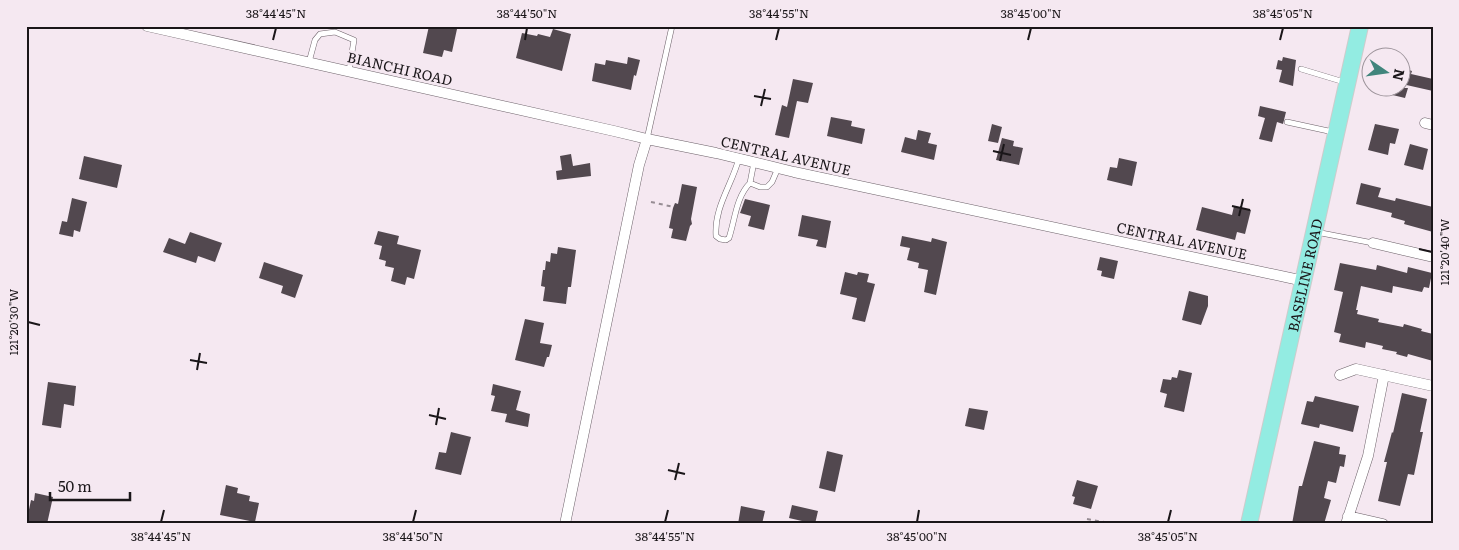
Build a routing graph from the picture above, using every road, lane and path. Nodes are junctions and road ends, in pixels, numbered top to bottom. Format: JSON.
{"nodes":[{"id":1,"x":147,"y":26,"type":"edge"},
{"id":2,"x":672,"y":26,"type":"edge"},
{"id":3,"x":1360,"y":26,"type":"edge"},
{"id":4,"x":308,"y":62,"type":"junction"},
{"id":5,"x":1302,"y":69,"type":"dead end"},
{"id":6,"x":349,"y":71,"type":"junction"},
{"id":7,"x":1347,"y":83,"type":"junction"},
{"id":8,"x":1287,"y":122,"type":"dead end"},
{"id":9,"x":1336,"y":133,"type":"junction"},
{"id":10,"x":647,"y":139,"type":"junction"},
{"id":11,"x":739,"y":158,"type":"junction"},
{"id":12,"x":754,"y":162,"type":"junction"},
{"id":13,"x":778,"y":168,"type":"junction"},
{"id":14,"x":750,"y":183,"type":"junction"},
{"id":15,"x":651,"y":202,"type":"dead end"},
{"id":16,"x":674,"y":207,"type":"dead end"},
{"id":17,"x":1315,"y":232,"type":"junction"},
{"id":18,"x":1373,"y":243,"type":"joint"},
{"id":19,"x":1433,"y":257,"type":"edge"},
{"id":20,"x":1304,"y":281,"type":"junction"},
{"id":21,"x":1340,"y":375,"type":"dead end"},
{"id":22,"x":1384,"y":375,"type":"junction"},
{"id":23,"x":1433,"y":386,"type":"edge"},
{"id":24,"x":1087,"y":519,"type":"dead end"},
{"id":25,"x":1347,"y":520,"type":"edge"},
{"id":26,"x":565,"y":524,"type":"edge"},
{"id":27,"x":1115,"y":524,"type":"edge"},
{"id":28,"x":1249,"y":524,"type":"edge"},
{"id":29,"x":1383,"y":524,"type":"edge"}],
"edges":[{"from":1,"to":4,"type":"street","name":"BIANCHI ROAD"},
{"from":2,"to":10,"type":"lane"},
{"from":3,"to":7,"type":"main road","name":"BASELINE ROAD"},
{"from":4,"to":6,"type":"street","name":"BIANCHI ROAD"},
{"from":4,"to":6,"type":"lane"},
{"from":5,"to":7,"type":"lane"},
{"from":6,"to":10,"type":"street","name":"BIANCHI ROAD"},
{"from":7,"to":9,"type":"main road","name":"BASELINE ROAD"},
{"from":8,"to":9,"type":"lane"},
{"from":9,"to":17,"type":"main road","name":"BASELINE ROAD"},
{"from":10,"to":11,"type":"street","name":"CENTRAL AVENUE"},
{"from":10,"to":26,"type":"street"},
{"from":11,"to":12,"type":"street","name":"CENTRAL AVENUE"},
{"from":11,"to":14,"type":"lane"},
{"from":12,"to":13,"type":"street","name":"CENTRAL AVENUE"},
{"from":12,"to":14,"type":"lane"},
{"from":13,"to":14,"type":"lane"},
{"from":13,"to":20,"type":"street","name":"CENTRAL AVENUE"},
{"from":15,"to":16,"type":"path"},
{"from":17,"to":18,"type":"lane"},
{"from":17,"to":20,"type":"main road","name":"BASELINE ROAD"},
{"from":18,"to":19,"type":"street"},
{"from":20,"to":28,"type":"main road","name":"BASELINE ROAD"},
{"from":21,"to":22,"type":"street"},
{"from":22,"to":23,"type":"street"},
{"from":22,"to":25,"type":"street"},
{"from":24,"to":27,"type":"path"},
{"from":25,"to":29,"type":"street"}]}
